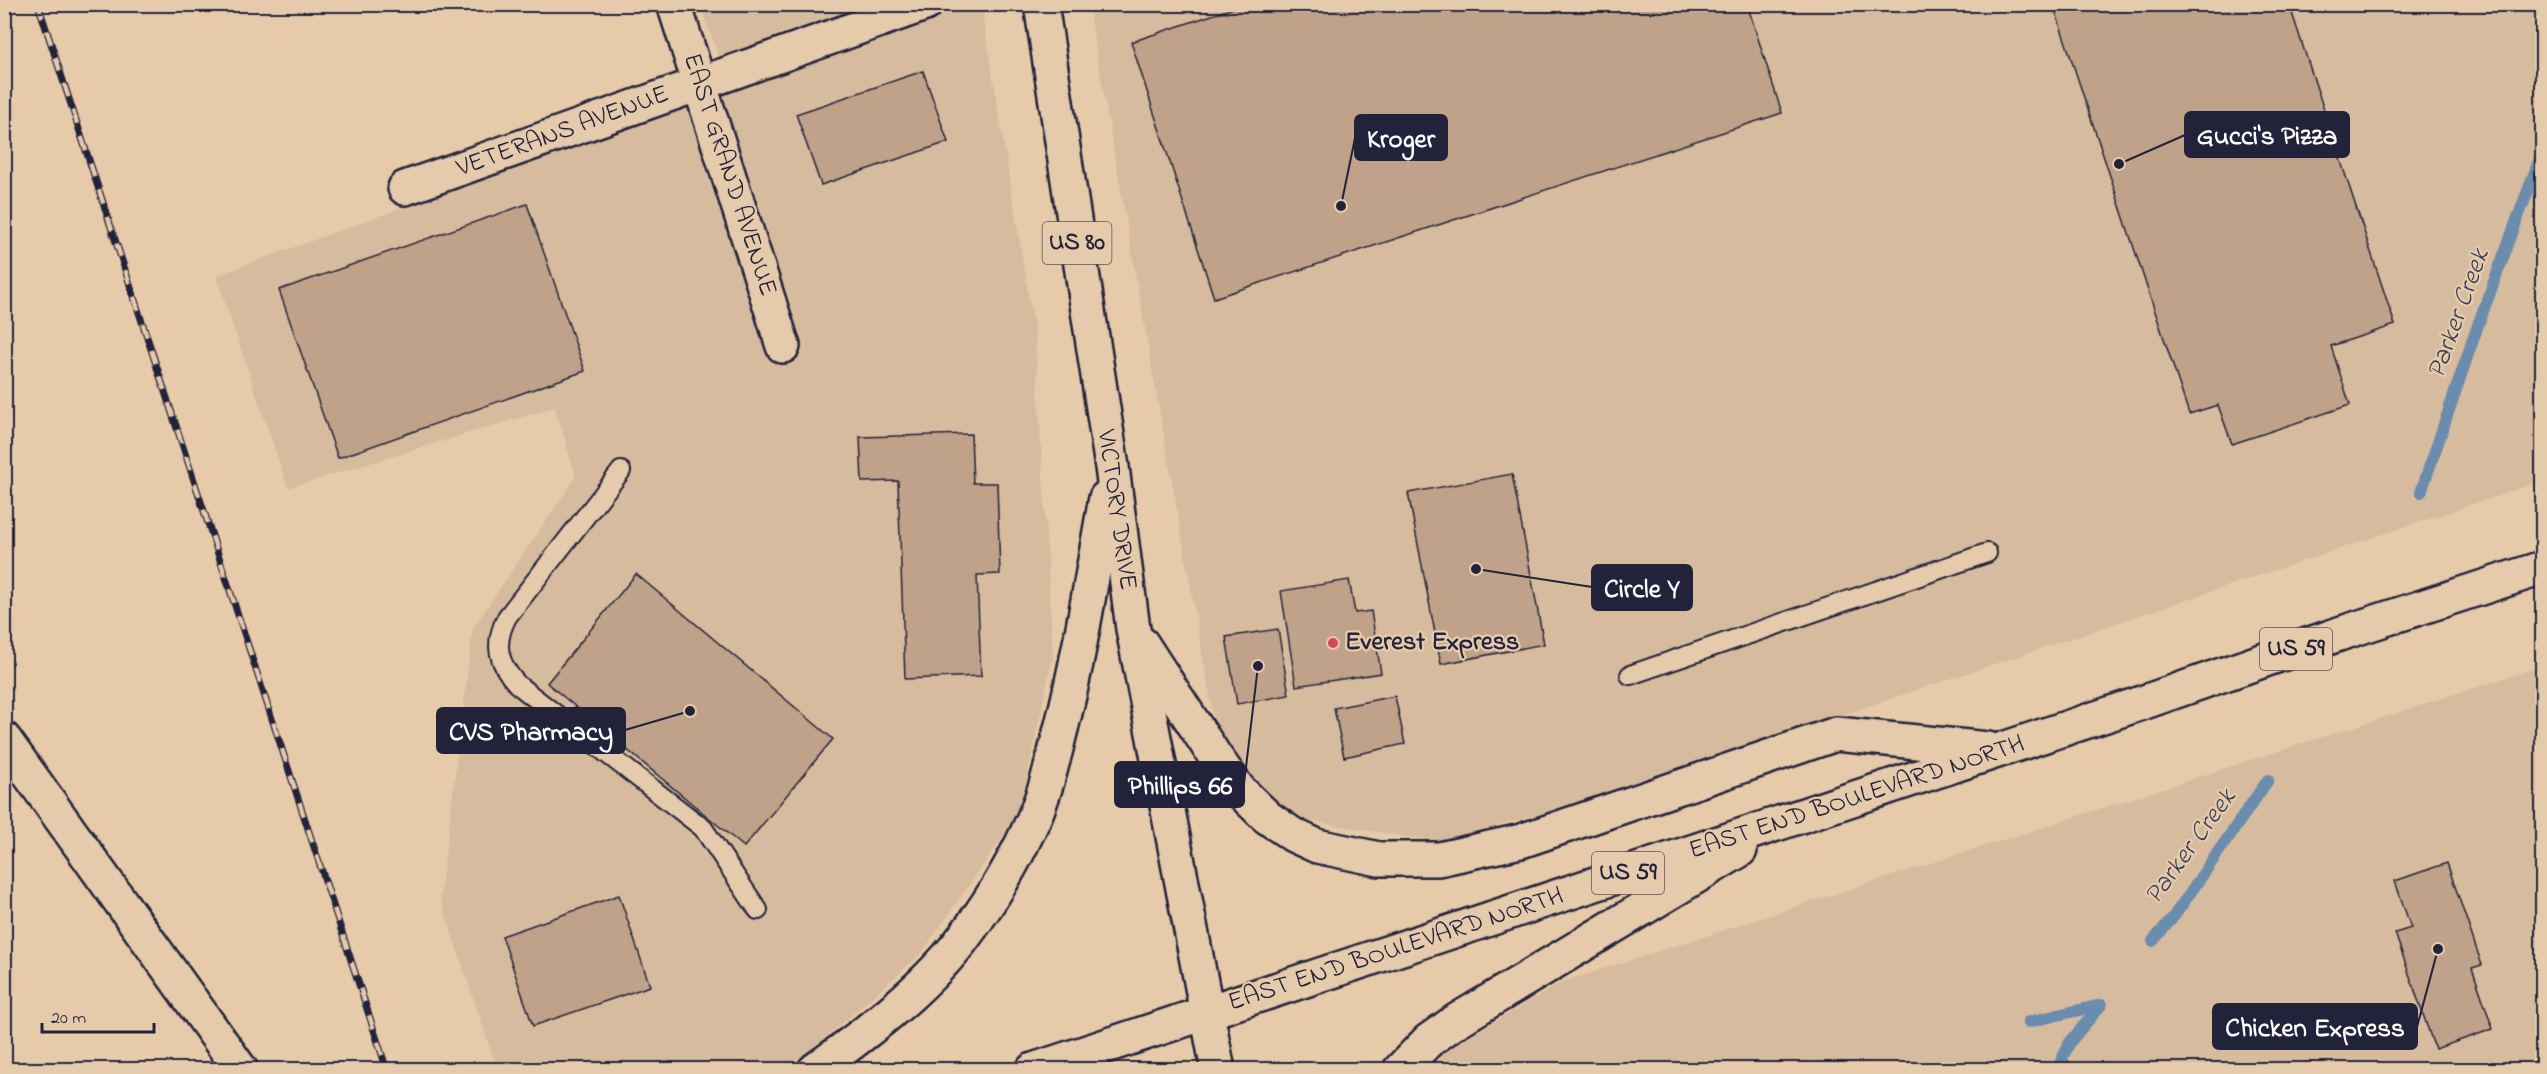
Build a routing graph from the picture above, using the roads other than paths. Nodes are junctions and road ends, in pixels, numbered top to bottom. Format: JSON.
{"nodes":[{"id":1,"x":674,"y":4,"type":"edge"},
{"id":2,"x":925,"y":4,"type":"edge"},
{"id":3,"x":1041,"y":4,"type":"edge"},
{"id":4,"x":700,"y":83,"type":"junction"},
{"id":5,"x":405,"y":188,"type":"dead end"},
{"id":6,"x":783,"y":346,"type":"dead end"},
{"id":7,"x":1112,"y":467,"type":"junction"},
{"id":8,"x":621,"y":471,"type":"dead end"},
{"id":9,"x":1988,"y":553,"type":"dead end"},
{"id":10,"x":2542,"y":568,"type":"edge"},
{"id":11,"x":1133,"y":629,"type":"junction"},
{"id":12,"x":1630,"y":675,"type":"dead end"},
{"id":13,"x":4,"y":739,"type":"edge"},
{"id":14,"x":2002,"y":750,"type":"junction"},
{"id":15,"x":1791,"y":819,"type":"junction"},
{"id":16,"x":758,"y":910,"type":"dead end"},
{"id":17,"x":1206,"y":1013,"type":"junction"},
{"id":18,"x":241,"y":1070,"type":"edge"},
{"id":19,"x":815,"y":1070,"type":"edge"},
{"id":20,"x":1033,"y":1070,"type":"edge"},
{"id":21,"x":1218,"y":1070,"type":"edge"},
{"id":22,"x":1400,"y":1070,"type":"edge"}],
"edges":[{"from":1,"to":4,"type":"main road","name":"EAST GRAND AVENUE"},
{"from":2,"to":4,"type":"main road","name":"VETERANS AVENUE"},
{"from":3,"to":7,"type":"main road","name":"VICTORY DRIVE","number":"US 80"},
{"from":4,"to":5,"type":"main road","name":"VETERANS AVENUE"},
{"from":4,"to":6,"type":"main road","name":"EAST GRAND AVENUE"},
{"from":7,"to":11,"type":"main road","name":"VICTORY DRIVE","number":"US 80"},
{"from":7,"to":19,"type":"main road"},
{"from":8,"to":16,"type":"lane"},
{"from":9,"to":12,"type":"lane"},
{"from":10,"to":14,"type":"main road","name":"EAST END BOULEVARD NORTH","number":"US 59"},
{"from":11,"to":14,"type":"main road"},
{"from":11,"to":17,"type":"main road","name":"VICTORY DRIVE","number":"US 80"},
{"from":13,"to":18,"type":"main road"},
{"from":14,"to":15,"type":"main road","name":"EAST END BOULEVARD NORTH","number":"US 59"},
{"from":15,"to":17,"type":"main road","name":"EAST END BOULEVARD NORTH","number":"US 59"},
{"from":15,"to":22,"type":"main road"},
{"from":17,"to":20,"type":"main road","name":"EAST END BOULEVARD NORTH","number":"US 59"},
{"from":17,"to":21,"type":"main road","number":"US 80"}]}
